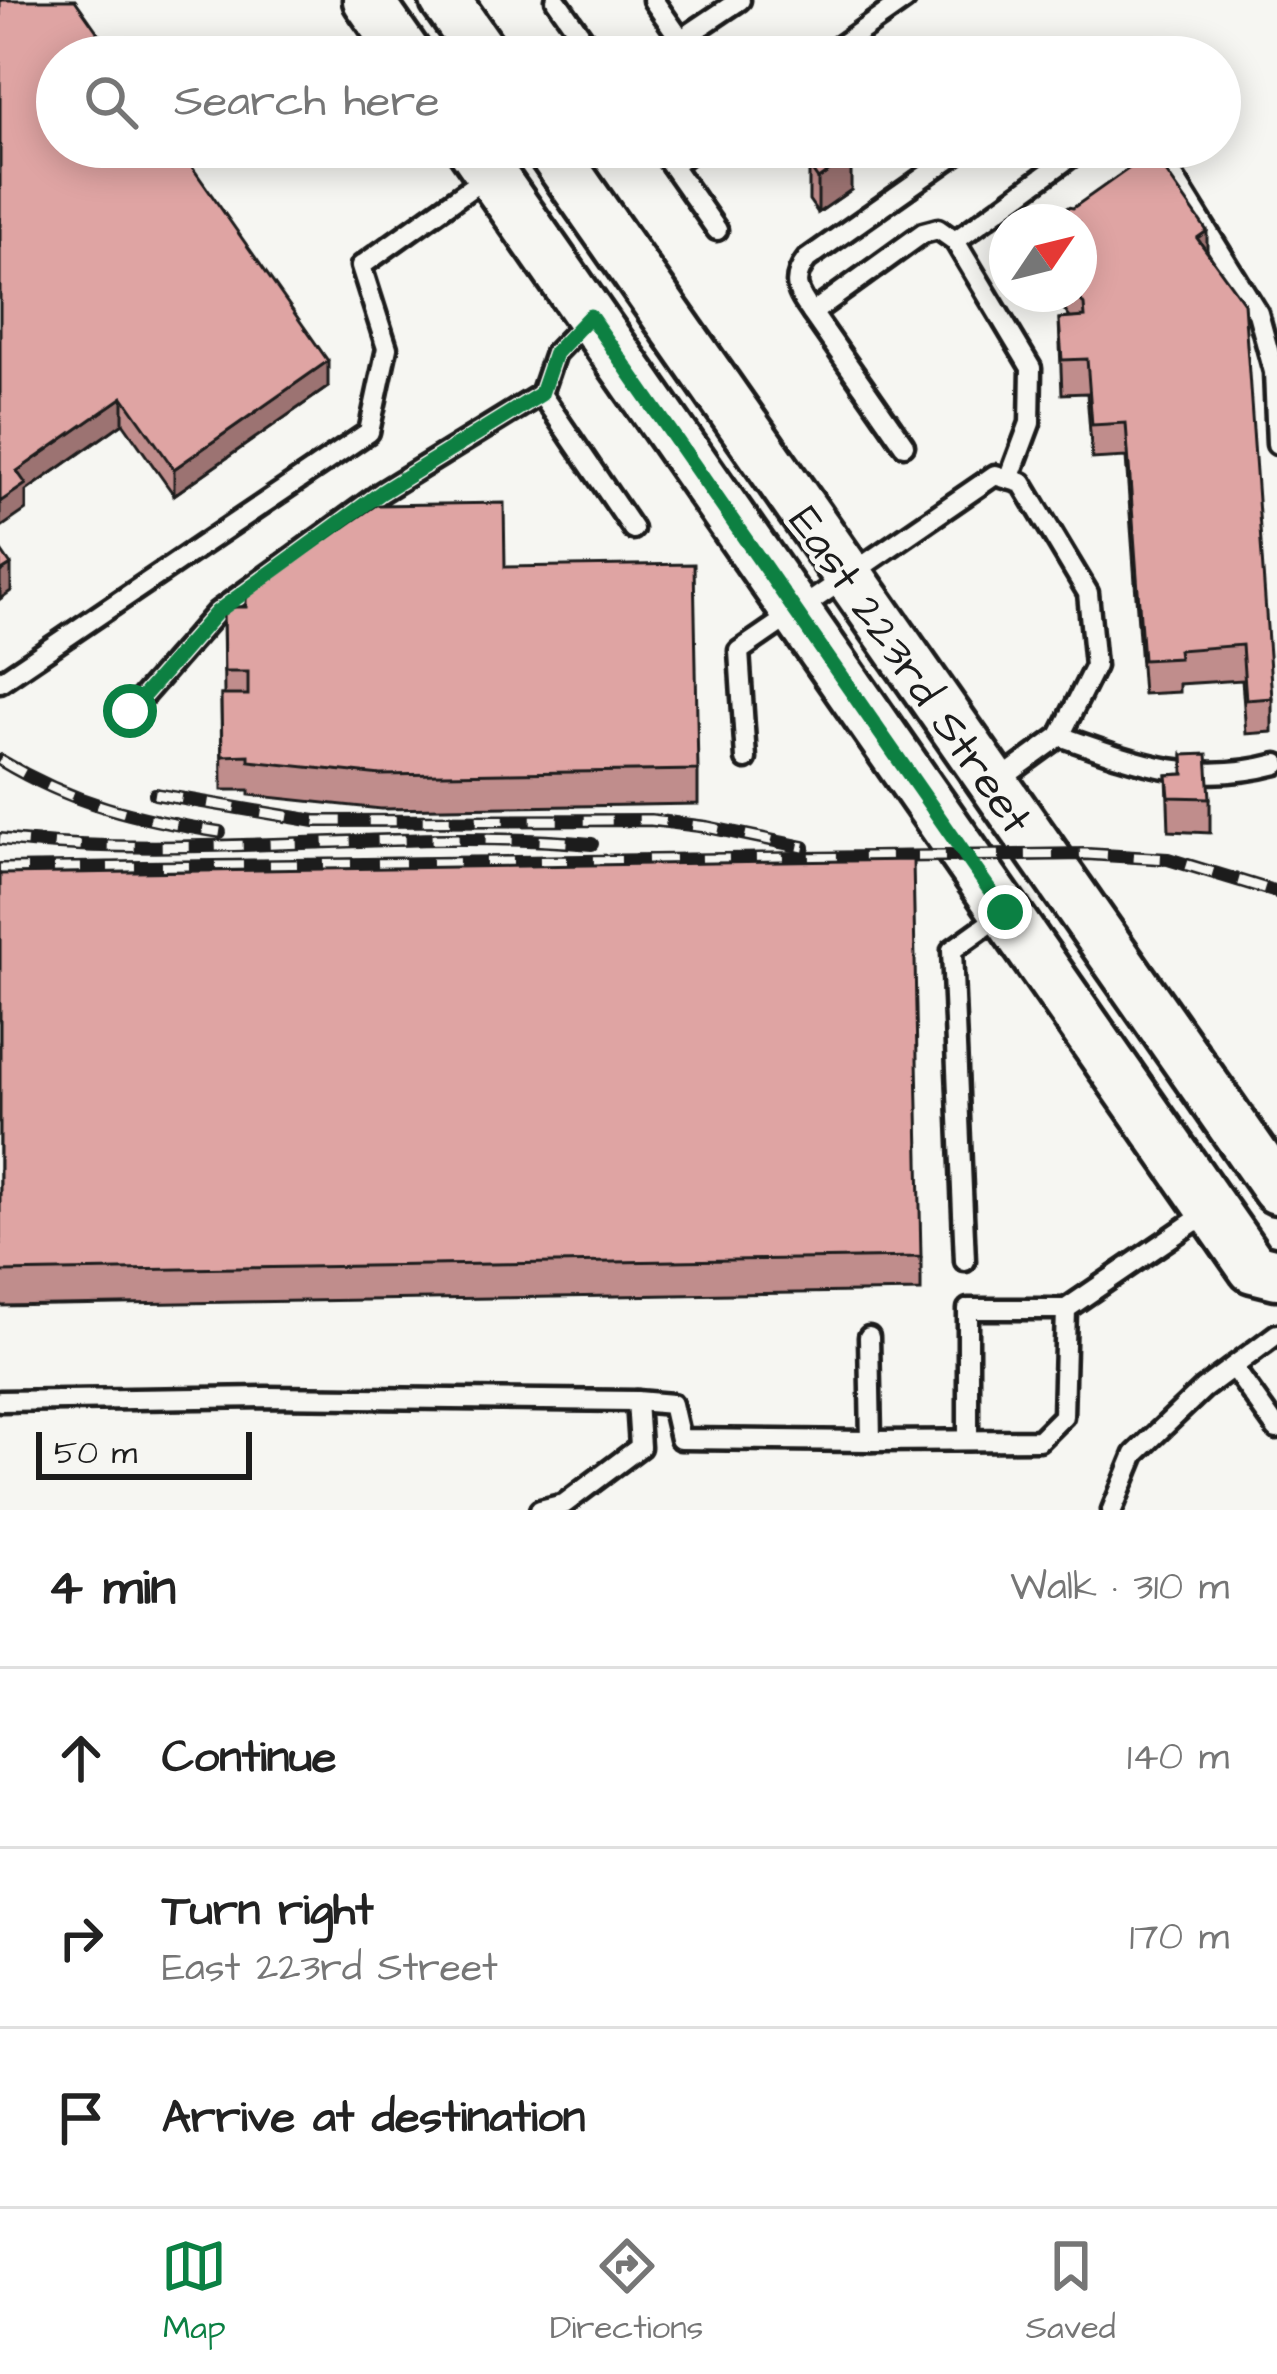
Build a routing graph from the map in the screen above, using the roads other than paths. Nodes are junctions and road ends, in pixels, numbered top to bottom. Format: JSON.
{"nodes":[{"id":1,"x":368,"y":0,"type":"edge"},
{"id":2,"x":445,"y":0,"type":"edge"},
{"id":3,"x":556,"y":0,"type":"edge"},
{"id":4,"x":653,"y":0,"type":"edge"},
{"id":5,"x":740,"y":0,"type":"edge"},
{"id":6,"x":905,"y":0,"type":"edge"},
{"id":7,"x":394,"y":36,"type":"edge"},
{"id":8,"x":470,"y":36,"type":"edge"},
{"id":9,"x":581,"y":36,"type":"edge"},
{"id":10,"x":678,"y":36,"type":"edge"},
{"id":11,"x":687,"y":36,"type":"edge"},
{"id":12,"x":854,"y":36,"type":"edge"},
{"id":13,"x":482,"y":168,"type":"edge"},
{"id":14,"x":504,"y":168,"type":"edge"},
{"id":15,"x":564,"y":168,"type":"edge"},
{"id":16,"x":674,"y":168,"type":"edge"},
{"id":17,"x":936,"y":168,"type":"edge"},
{"id":18,"x":1055,"y":168,"type":"edge"},
{"id":19,"x":1168,"y":168,"type":"edge"},
{"id":20,"x":717,"y":230,"type":"dead end"},
{"id":21,"x":955,"y":241,"type":"junction"},
{"id":22,"x":812,"y":314,"type":"junction"},
{"id":23,"x":590,"y":316,"type":"junction"},
{"id":24,"x":541,"y":394,"type":"junction"},
{"id":25,"x":1277,"y":444,"type":"edge"},
{"id":26,"x":904,"y":445,"type":"dead end"},
{"id":27,"x":1009,"y":479,"type":"junction"},
{"id":28,"x":632,"y":529,"type":"dead end"},
{"id":29,"x":849,"y":578,"type":"junction"},
{"id":30,"x":796,"y":612,"type":"junction"},
{"id":31,"x":0,"y":682,"type":"edge"},
{"id":32,"x":130,"y":711,"type":"dead end"},
{"id":33,"x":1060,"y":736,"type":"junction"},
{"id":34,"x":746,"y":759,"type":"dead end"},
{"id":35,"x":1277,"y":764,"type":"edge"},
{"id":36,"x":993,"y":785,"type":"junction"},
{"id":37,"x":1005,"y":912,"type":"junction"},
{"id":38,"x":1277,"y":1189,"type":"edge"},
{"id":39,"x":1212,"y":1209,"type":"junction"},
{"id":40,"x":964,"y":1261,"type":"dead end"},
{"id":41,"x":1277,"y":1274,"type":"edge"},
{"id":42,"x":1066,"y":1309,"type":"junction"},
{"id":43,"x":1277,"y":1334,"type":"edge"},
{"id":44,"x":869,"y":1337,"type":"dead end"},
{"id":45,"x":1233,"y":1367,"type":"junction"},
{"id":46,"x":0,"y":1401,"type":"edge"},
{"id":47,"x":637,"y":1401,"type":"junction"},
{"id":48,"x":1277,"y":1429,"type":"edge"},
{"id":49,"x":968,"y":1440,"type":"junction"},
{"id":50,"x":872,"y":1441,"type":"junction"},
{"id":51,"x":540,"y":1510,"type":"edge"},
{"id":52,"x":1112,"y":1510,"type":"edge"}],
"edges":[{"from":1,"to":7,"type":"main road"},
{"from":2,"to":8,"type":"main road"},
{"from":3,"to":9,"type":"lane"},
{"from":4,"to":10,"type":"lane"},
{"from":5,"to":11,"type":"lane"},
{"from":6,"to":12,"type":"lane"},
{"from":13,"to":31,"type":"lane"},
{"from":14,"to":23,"type":"main road","name":"East 223rd Street"},
{"from":15,"to":29,"type":"main road","name":"East 223rd Street"},
{"from":16,"to":20,"type":"lane"},
{"from":17,"to":22,"type":"lane"},
{"from":18,"to":21,"type":"lane"},
{"from":19,"to":25,"type":"lane"},
{"from":21,"to":22,"type":"lane"},
{"from":21,"to":27,"type":"lane"},
{"from":22,"to":26,"type":"lane"},
{"from":23,"to":24,"type":"lane"},
{"from":23,"to":30,"type":"main road","name":"East 223rd Street"},
{"from":24,"to":28,"type":"lane"},
{"from":24,"to":32,"type":"lane"},
{"from":27,"to":29,"type":"lane"},
{"from":27,"to":33,"type":"lane"},
{"from":29,"to":30,"type":"lane"},
{"from":29,"to":36,"type":"main road","name":"East 223rd Street"},
{"from":30,"to":34,"type":"lane"},
{"from":30,"to":37,"type":"main road","name":"East 223rd Street"},
{"from":33,"to":35,"type":"lane"},
{"from":33,"to":36,"type":"lane"},
{"from":36,"to":38,"type":"main road","name":"East 223rd Street"},
{"from":37,"to":39,"type":"main road","name":"East 223rd Street"},
{"from":37,"to":40,"type":"lane"},
{"from":39,"to":41,"type":"main road","name":"East 223rd Street"},
{"from":39,"to":42,"type":"lane"},
{"from":42,"to":49,"type":"lane"},
{"from":42,"to":49,"type":"lane"},
{"from":43,"to":45,"type":"lane"},
{"from":44,"to":50,"type":"lane"},
{"from":45,"to":48,"type":"lane"},
{"from":45,"to":52,"type":"lane"},
{"from":46,"to":47,"type":"lane"},
{"from":47,"to":50,"type":"lane"},
{"from":47,"to":51,"type":"lane"},
{"from":49,"to":50,"type":"lane"}]}
